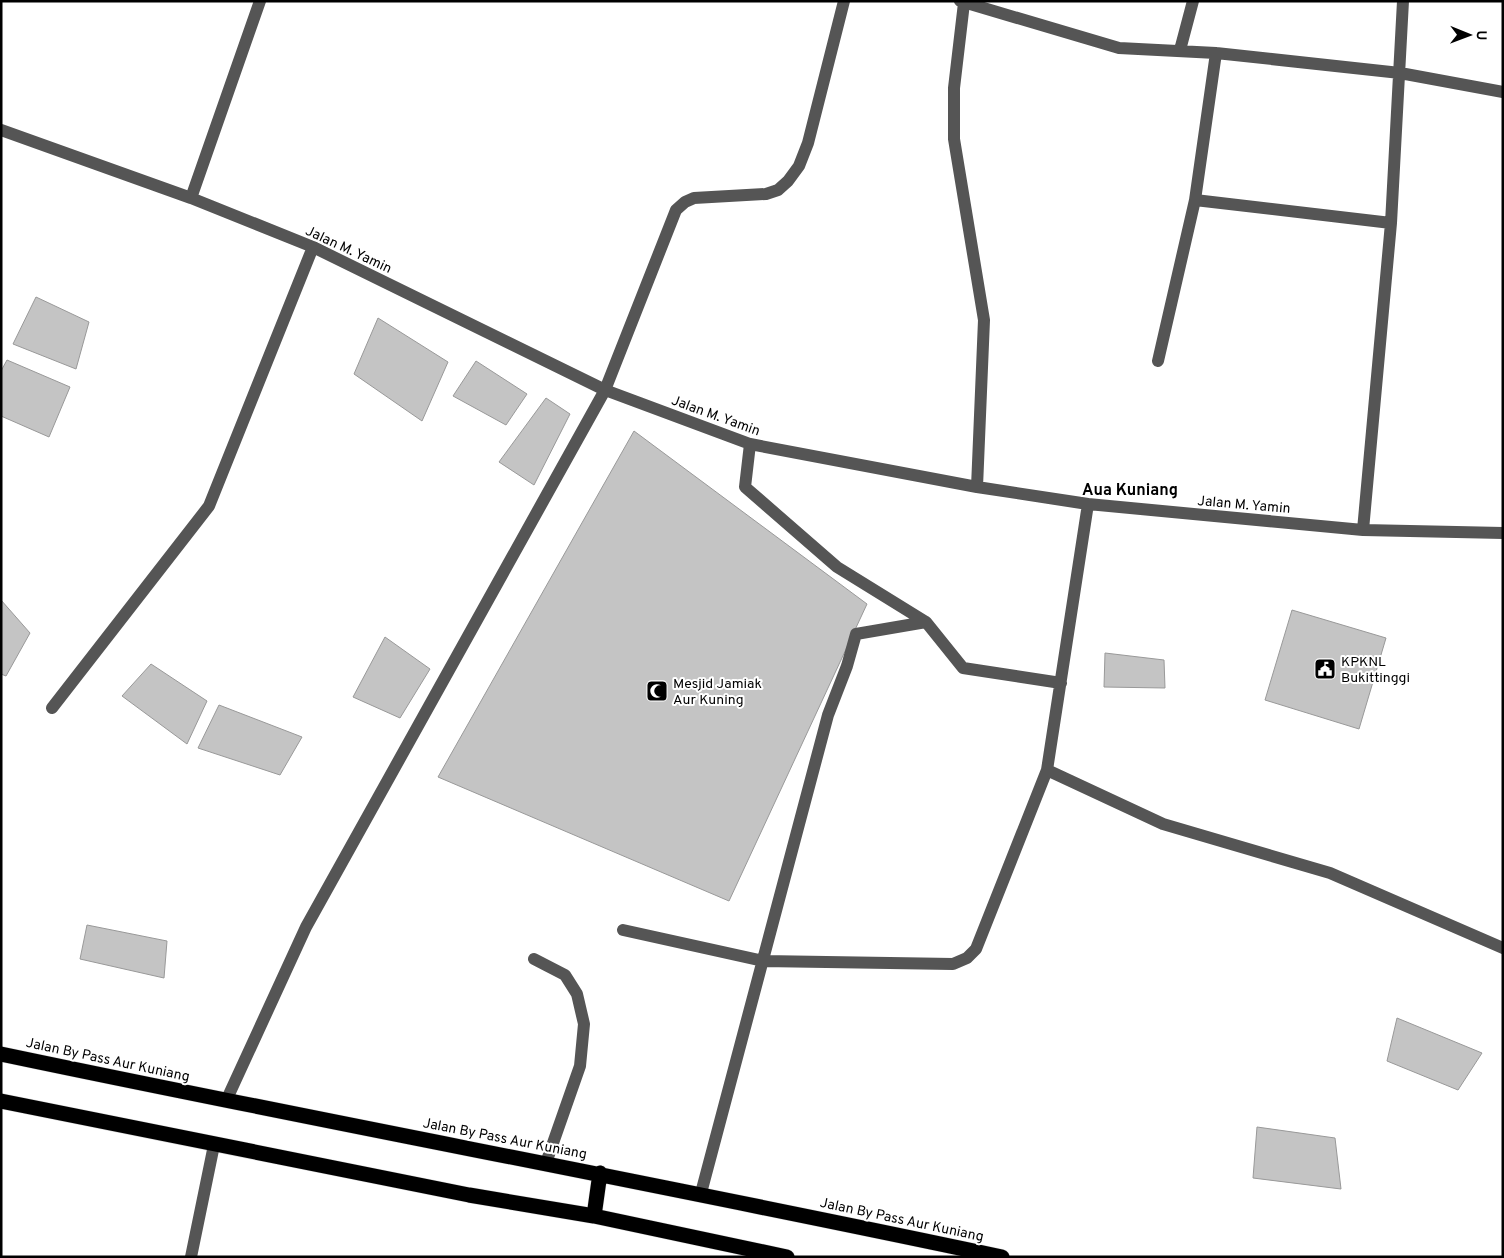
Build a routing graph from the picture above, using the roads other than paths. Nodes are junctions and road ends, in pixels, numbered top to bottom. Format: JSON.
{"nodes":[{"id":1,"x":260,"y":1,"type":"edge"},
{"id":2,"x":844,"y":1,"type":"edge"},
{"id":3,"x":1193,"y":1,"type":"edge"},
{"id":4,"x":1403,"y":1,"type":"edge"},
{"id":5,"x":962,"y":2,"type":"edge"},
{"id":6,"x":1180,"y":50,"type":"junction"},
{"id":7,"x":1216,"y":53,"type":"junction"},
{"id":8,"x":1400,"y":73,"type":"junction"},
{"id":9,"x":1503,"y":92,"type":"edge"},
{"id":10,"x":1,"y":130,"type":"edge"},
{"id":11,"x":191,"y":198,"type":"junction"},
{"id":12,"x":1195,"y":200,"type":"junction"},
{"id":13,"x":1391,"y":223,"type":"junction"},
{"id":14,"x":313,"y":247,"type":"junction"},
{"id":15,"x":1158,"y":361,"type":"dead end"},
{"id":16,"x":605,"y":390,"type":"junction"},
{"id":17,"x":750,"y":444,"type":"junction"},
{"id":18,"x":977,"y":487,"type":"junction"},
{"id":19,"x":1088,"y":504,"type":"junction"},
{"id":20,"x":1363,"y":530,"type":"junction"},
{"id":21,"x":1503,"y":533,"type":"edge"},
{"id":22,"x":926,"y":622,"type":"junction"},
{"id":23,"x":1061,"y":683,"type":"junction"},
{"id":24,"x":52,"y":708,"type":"dead end"},
{"id":25,"x":1047,"y":770,"type":"junction"},
{"id":26,"x":622,"y":930,"type":"dead end"},
{"id":27,"x":1503,"y":948,"type":"edge"},
{"id":28,"x":534,"y":959,"type":"dead end"},
{"id":29,"x":764,"y":961,"type":"junction"},
{"id":30,"x":1,"y":1054,"type":"edge"},
{"id":31,"x":1,"y":1101,"type":"edge"},
{"id":32,"x":226,"y":1101,"type":"junction"},
{"id":33,"x":214,"y":1145,"type":"junction"},
{"id":34,"x":546,"y":1163,"type":"junction"},
{"id":35,"x":600,"y":1173,"type":"junction"},
{"id":36,"x":701,"y":1193,"type":"junction"},
{"id":37,"x":594,"y":1216,"type":"junction"},
{"id":38,"x":191,"y":1257,"type":"edge"},
{"id":39,"x":788,"y":1257,"type":"edge"},
{"id":40,"x":1002,"y":1257,"type":"edge"}],
"edges":[{"from":1,"to":11,"type":"street"},
{"from":2,"to":16,"type":"street"},
{"from":3,"to":6,"type":"street"},
{"from":4,"to":8,"type":"street"},
{"from":5,"to":6,"type":"street"},
{"from":5,"to":18,"type":"street"},
{"from":6,"to":7,"type":"street"},
{"from":7,"to":8,"type":"street"},
{"from":7,"to":12,"type":"street"},
{"from":8,"to":9,"type":"street"},
{"from":8,"to":13,"type":"street"},
{"from":10,"to":11,"type":"street","name":"Jalan M. Yamin"},
{"from":11,"to":14,"type":"street","name":"Jalan M. Yamin"},
{"from":12,"to":13,"type":"street"},
{"from":12,"to":15,"type":"street"},
{"from":13,"to":20,"type":"street"},
{"from":14,"to":16,"type":"street","name":"Jalan M. Yamin"},
{"from":14,"to":24,"type":"street"},
{"from":16,"to":17,"type":"street","name":"Jalan M. Yamin"},
{"from":16,"to":32,"type":"street"},
{"from":17,"to":18,"type":"street","name":"Jalan M. Yamin"},
{"from":17,"to":22,"type":"street"},
{"from":18,"to":19,"type":"street","name":"Jalan M. Yamin"},
{"from":19,"to":20,"type":"street","name":"Jalan M. Yamin"},
{"from":19,"to":23,"type":"street"},
{"from":20,"to":21,"type":"street","name":"Jalan M. Yamin"},
{"from":22,"to":23,"type":"street"},
{"from":22,"to":29,"type":"street"},
{"from":23,"to":25,"type":"street"},
{"from":25,"to":27,"type":"street"},
{"from":25,"to":29,"type":"street"},
{"from":26,"to":29,"type":"street"},
{"from":28,"to":34,"type":"street"},
{"from":29,"to":36,"type":"street"},
{"from":30,"to":32,"type":"highway","name":"Jalan By Pass Aur Kuniang"},
{"from":31,"to":33,"type":"highway"},
{"from":32,"to":34,"type":"highway","name":"Jalan By Pass Aur Kuniang"},
{"from":33,"to":37,"type":"highway"},
{"from":33,"to":38,"type":"street"},
{"from":34,"to":35,"type":"highway","name":"Jalan By Pass Aur Kuniang"},
{"from":35,"to":36,"type":"highway","name":"Jalan By Pass Aur Kuniang"},
{"from":35,"to":37,"type":"highway"},
{"from":36,"to":40,"type":"highway","name":"Jalan By Pass Aur Kuniang"},
{"from":37,"to":39,"type":"highway"}]}
